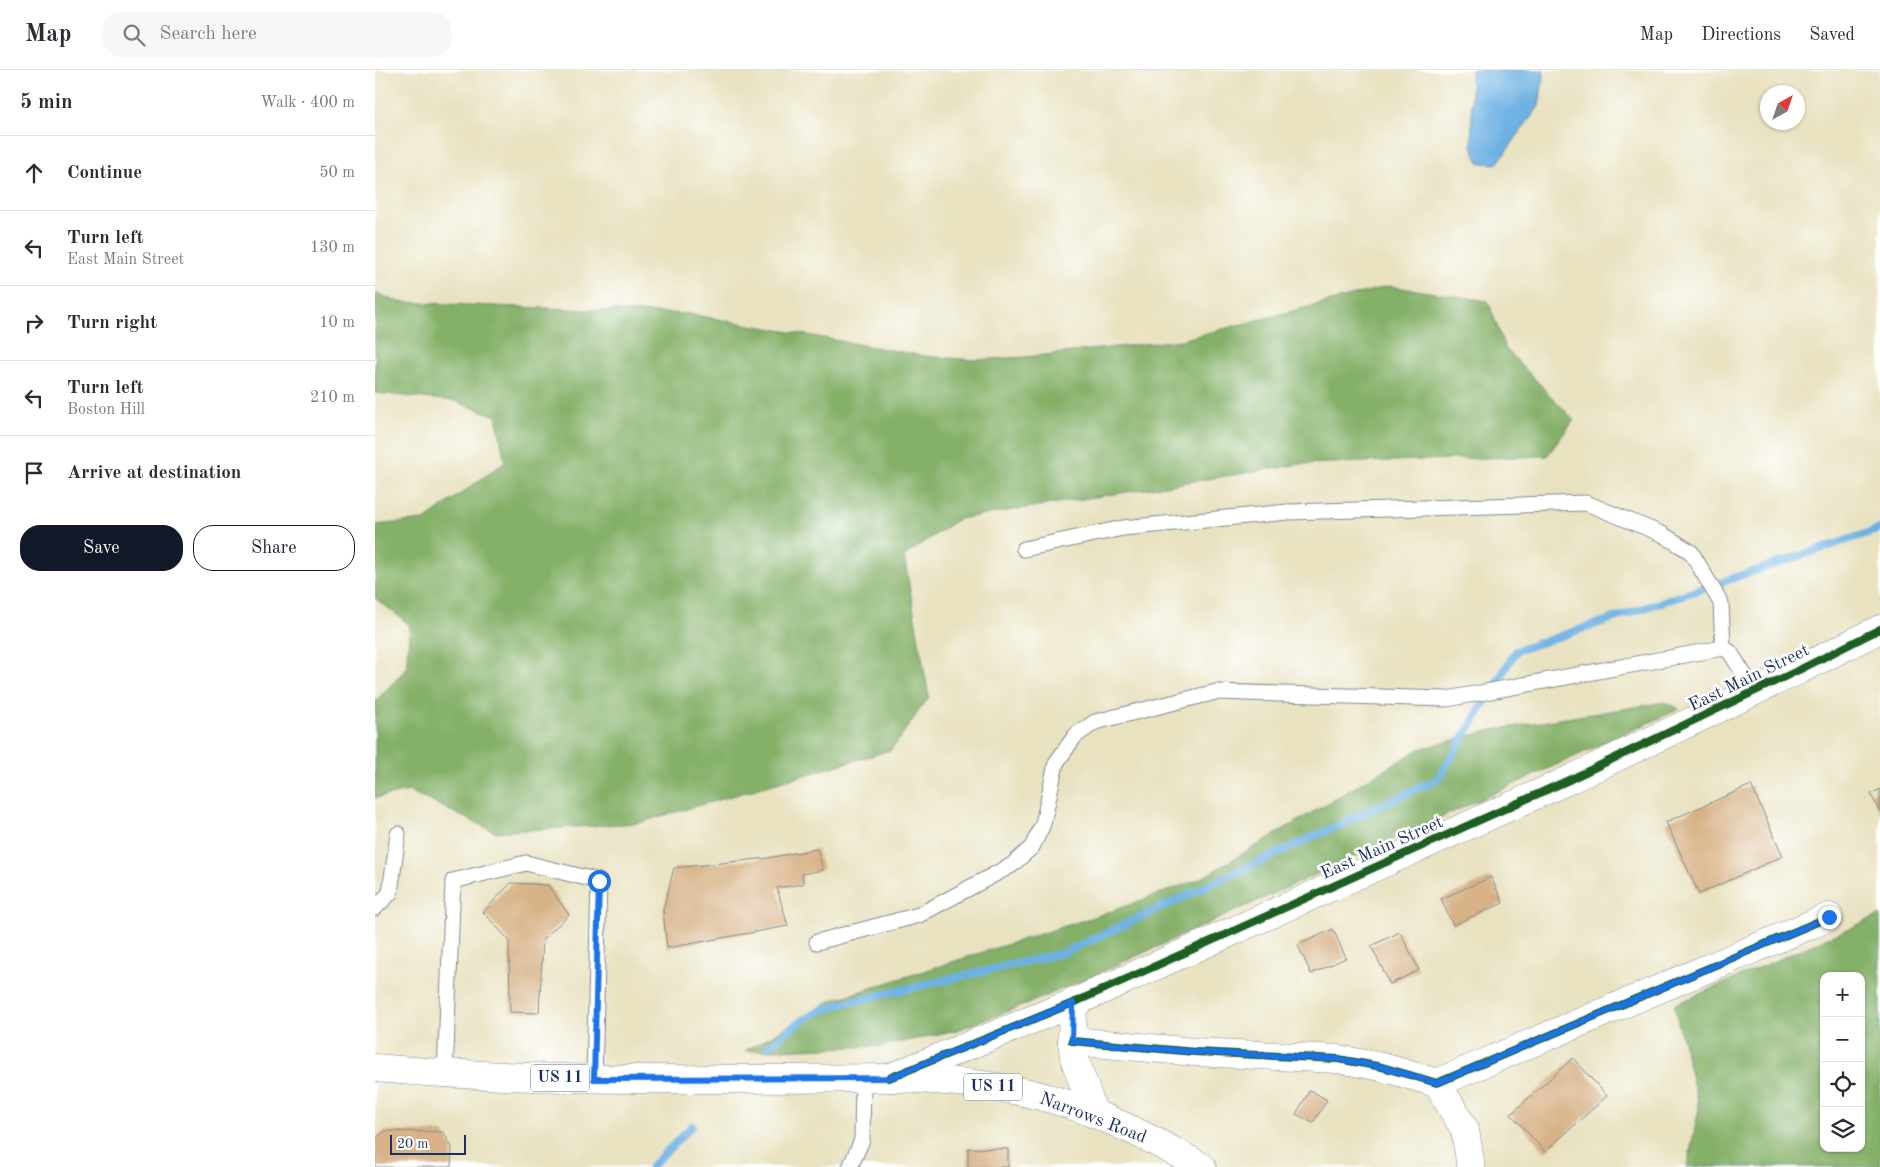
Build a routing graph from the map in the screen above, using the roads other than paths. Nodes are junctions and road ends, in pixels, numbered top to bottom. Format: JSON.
{"nodes":[{"id":1,"x":1024,"y":549,"type":"dead end"},
{"id":2,"x":1879,"y":633,"type":"edge"},
{"id":3,"x":1723,"y":648,"type":"junction"},
{"id":4,"x":1755,"y":692,"type":"junction"},
{"id":5,"x":398,"y":834,"type":"dead end"},
{"id":6,"x":375,"y":908,"type":"edge"},
{"id":7,"x":1829,"y":917,"type":"dead end"},
{"id":8,"x":817,"y":942,"type":"dead end"},
{"id":9,"x":1073,"y":1003,"type":"junction"},
{"id":10,"x":1072,"y":1041,"type":"junction"},
{"id":11,"x":375,"y":1068,"type":"edge"},
{"id":12,"x":445,"y":1073,"type":"junction"},
{"id":13,"x":876,"y":1078,"type":"junction"},
{"id":14,"x":594,"y":1079,"type":"junction"},
{"id":15,"x":1437,"y":1083,"type":"junction"},
{"id":16,"x":1094,"y":1114,"type":"junction"},
{"id":17,"x":850,"y":1167,"type":"edge"},
{"id":18,"x":1202,"y":1167,"type":"edge"},
{"id":19,"x":1471,"y":1167,"type":"edge"}],
"edges":[{"from":1,"to":3,"type":"lane"},
{"from":2,"to":4,"type":"street","name":"East Main Street"},
{"from":3,"to":4,"type":"lane"},
{"from":3,"to":8,"type":"lane"},
{"from":4,"to":9,"type":"street","name":"East Main Street"},
{"from":5,"to":6,"type":"lane"},
{"from":7,"to":15,"type":"street"},
{"from":9,"to":10,"type":"street"},
{"from":9,"to":13,"type":"street","name":"East Main Street"},
{"from":10,"to":15,"type":"street"},
{"from":10,"to":16,"type":"street"},
{"from":11,"to":12,"type":"street","name":"East Main Street","number":"US 11"},
{"from":12,"to":14,"type":"street","name":"East Main Street","number":"US 11"},
{"from":12,"to":14,"type":"lane"},
{"from":13,"to":14,"type":"street","name":"East Main Street","number":"US 11"},
{"from":13,"to":16,"type":"street","name":"Narrows Road","number":"US 11"},
{"from":13,"to":17,"type":"lane"},
{"from":15,"to":19,"type":"street"},
{"from":16,"to":18,"type":"street","name":"Narrows Road","number":"US 11"}]}
